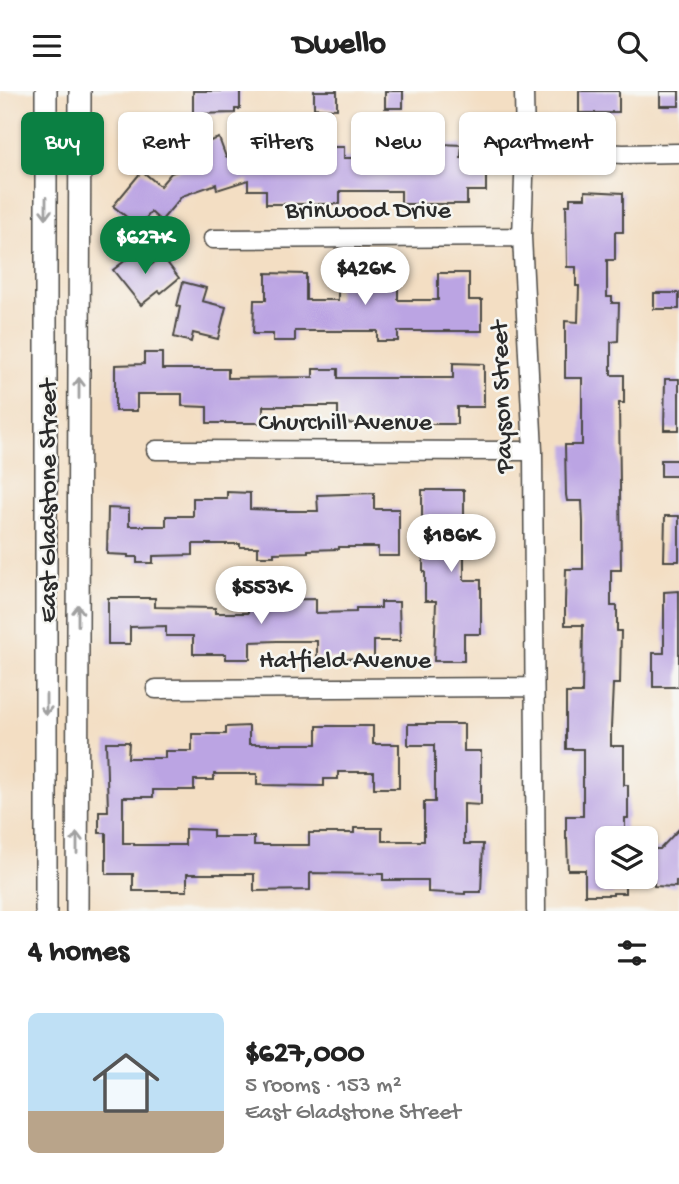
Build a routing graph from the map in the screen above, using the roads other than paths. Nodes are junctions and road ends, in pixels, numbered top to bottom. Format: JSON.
{"nodes":[{"id":1,"x":46,"y":91,"type":"edge"},
{"id":2,"x":80,"y":91,"type":"edge"},
{"id":3,"x":524,"y":91,"type":"edge"},
{"id":4,"x":524,"y":112,"type":"edge"},
{"id":5,"x":679,"y":153,"type":"edge"},
{"id":6,"x":616,"y":154,"type":"edge"},
{"id":7,"x":524,"y":175,"type":"edge"},
{"id":8,"x":523,"y":237,"type":"junction"},
{"id":9,"x":213,"y":239,"type":"dead end"},
{"id":10,"x":156,"y":450,"type":"dead end"},
{"id":11,"x":533,"y":451,"type":"junction"},
{"id":12,"x":533,"y":687,"type":"junction"},
{"id":13,"x":156,"y":689,"type":"dead end"},
{"id":14,"x":46,"y":911,"type":"edge"},
{"id":15,"x":77,"y":911,"type":"edge"},
{"id":16,"x":536,"y":911,"type":"edge"}],
"edges":[{"from":1,"to":14,"type":"street","name":"East Gladstone Street","one_way":true},
{"from":15,"to":2,"type":"street","name":"East Gladstone Street","one_way":true},
{"from":3,"to":4,"type":"street","name":"Payson Street"},
{"from":5,"to":6,"type":"street"},
{"from":7,"to":8,"type":"street","name":"Payson Street"},
{"from":8,"to":9,"type":"street","name":"Brinwood Drive"},
{"from":8,"to":11,"type":"street","name":"Payson Street"},
{"from":10,"to":11,"type":"street","name":"Churchill Avenue"},
{"from":11,"to":12,"type":"street","name":"Payson Street"},
{"from":12,"to":13,"type":"street","name":"Hatfield Avenue"},
{"from":12,"to":16,"type":"street","name":"Payson Street"}]}
